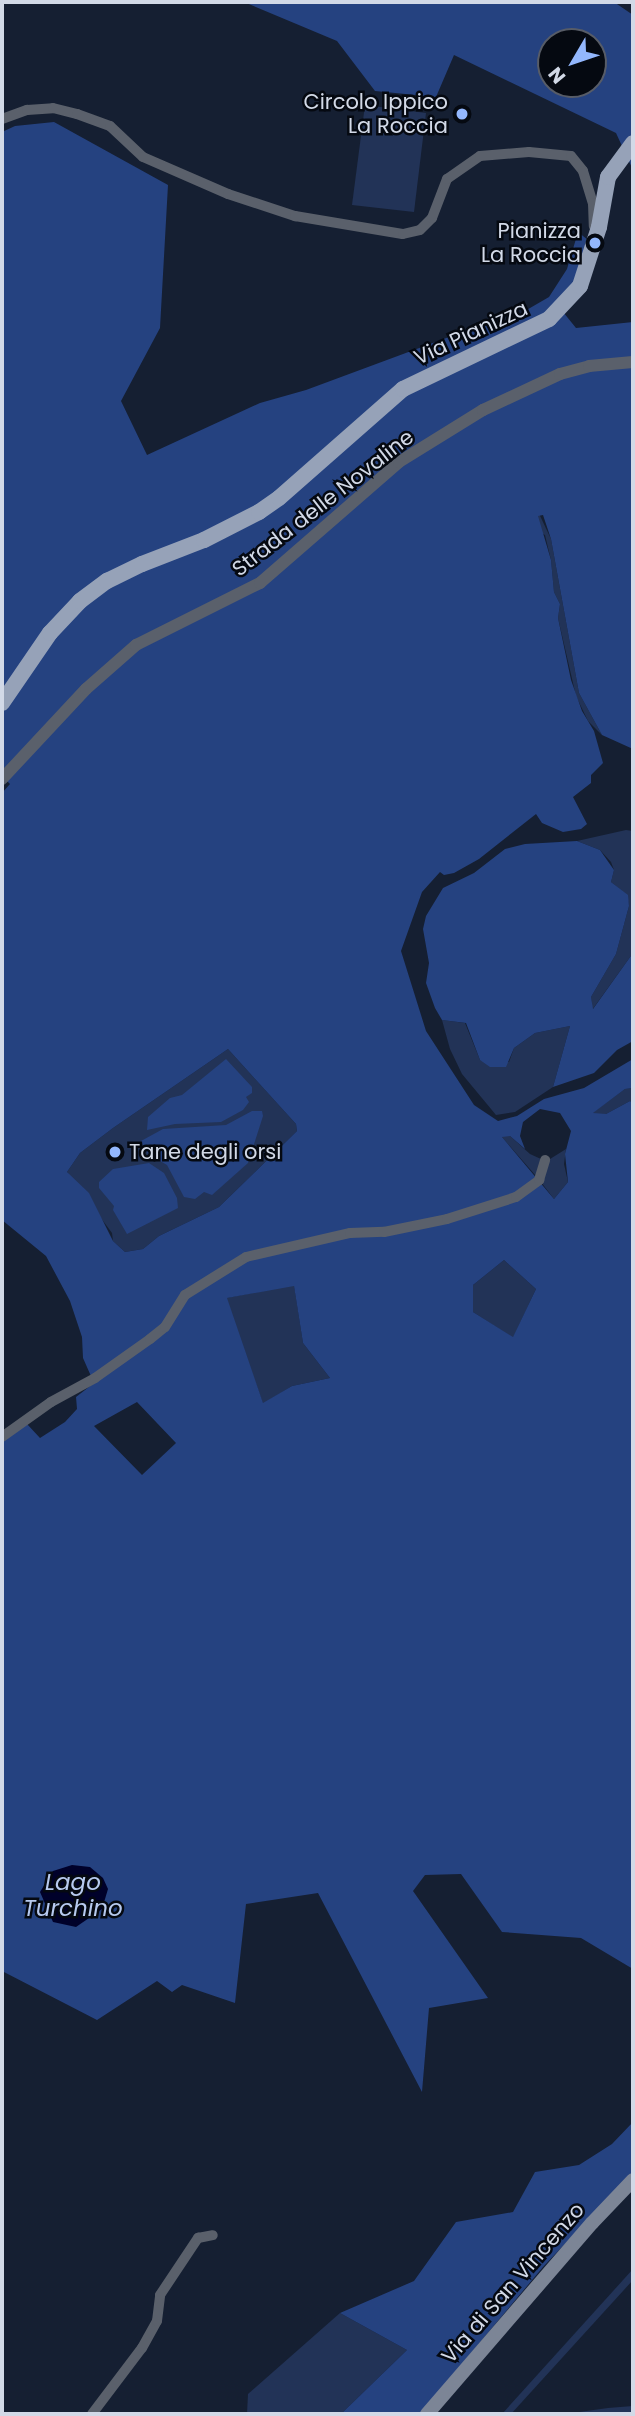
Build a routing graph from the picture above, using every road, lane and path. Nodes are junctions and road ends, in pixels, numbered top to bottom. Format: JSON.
{"nodes":[{"id":1,"x":2,"y":119,"type":"edge"},
{"id":2,"x":633,"y":143,"type":"edge"},
{"id":3,"x":595,"y":239,"type":"junction"},
{"id":4,"x":633,"y":362,"type":"edge"},
{"id":5,"x":2,"y":703,"type":"edge"},
{"id":6,"x":2,"y":779,"type":"edge"},
{"id":7,"x":545,"y":1160,"type":"dead end"},
{"id":8,"x":2,"y":1437,"type":"edge"},
{"id":9,"x":633,"y":2180,"type":"edge"},
{"id":10,"x":213,"y":2235,"type":"dead end"},
{"id":11,"x":92,"y":2414,"type":"edge"},
{"id":12,"x":426,"y":2414,"type":"edge"}],
"edges":[{"from":1,"to":3,"type":"street","name":"Via Pianizza"},
{"from":2,"to":3,"type":"main road"},
{"from":3,"to":5,"type":"main road","name":"Via Pianizza"},
{"from":4,"to":6,"type":"street","name":"Strada delle Novaline"},
{"from":7,"to":8,"type":"street"},
{"from":9,"to":12,"type":"main road","name":"Via di San Vincenzo"},
{"from":10,"to":11,"type":"street"}]}
